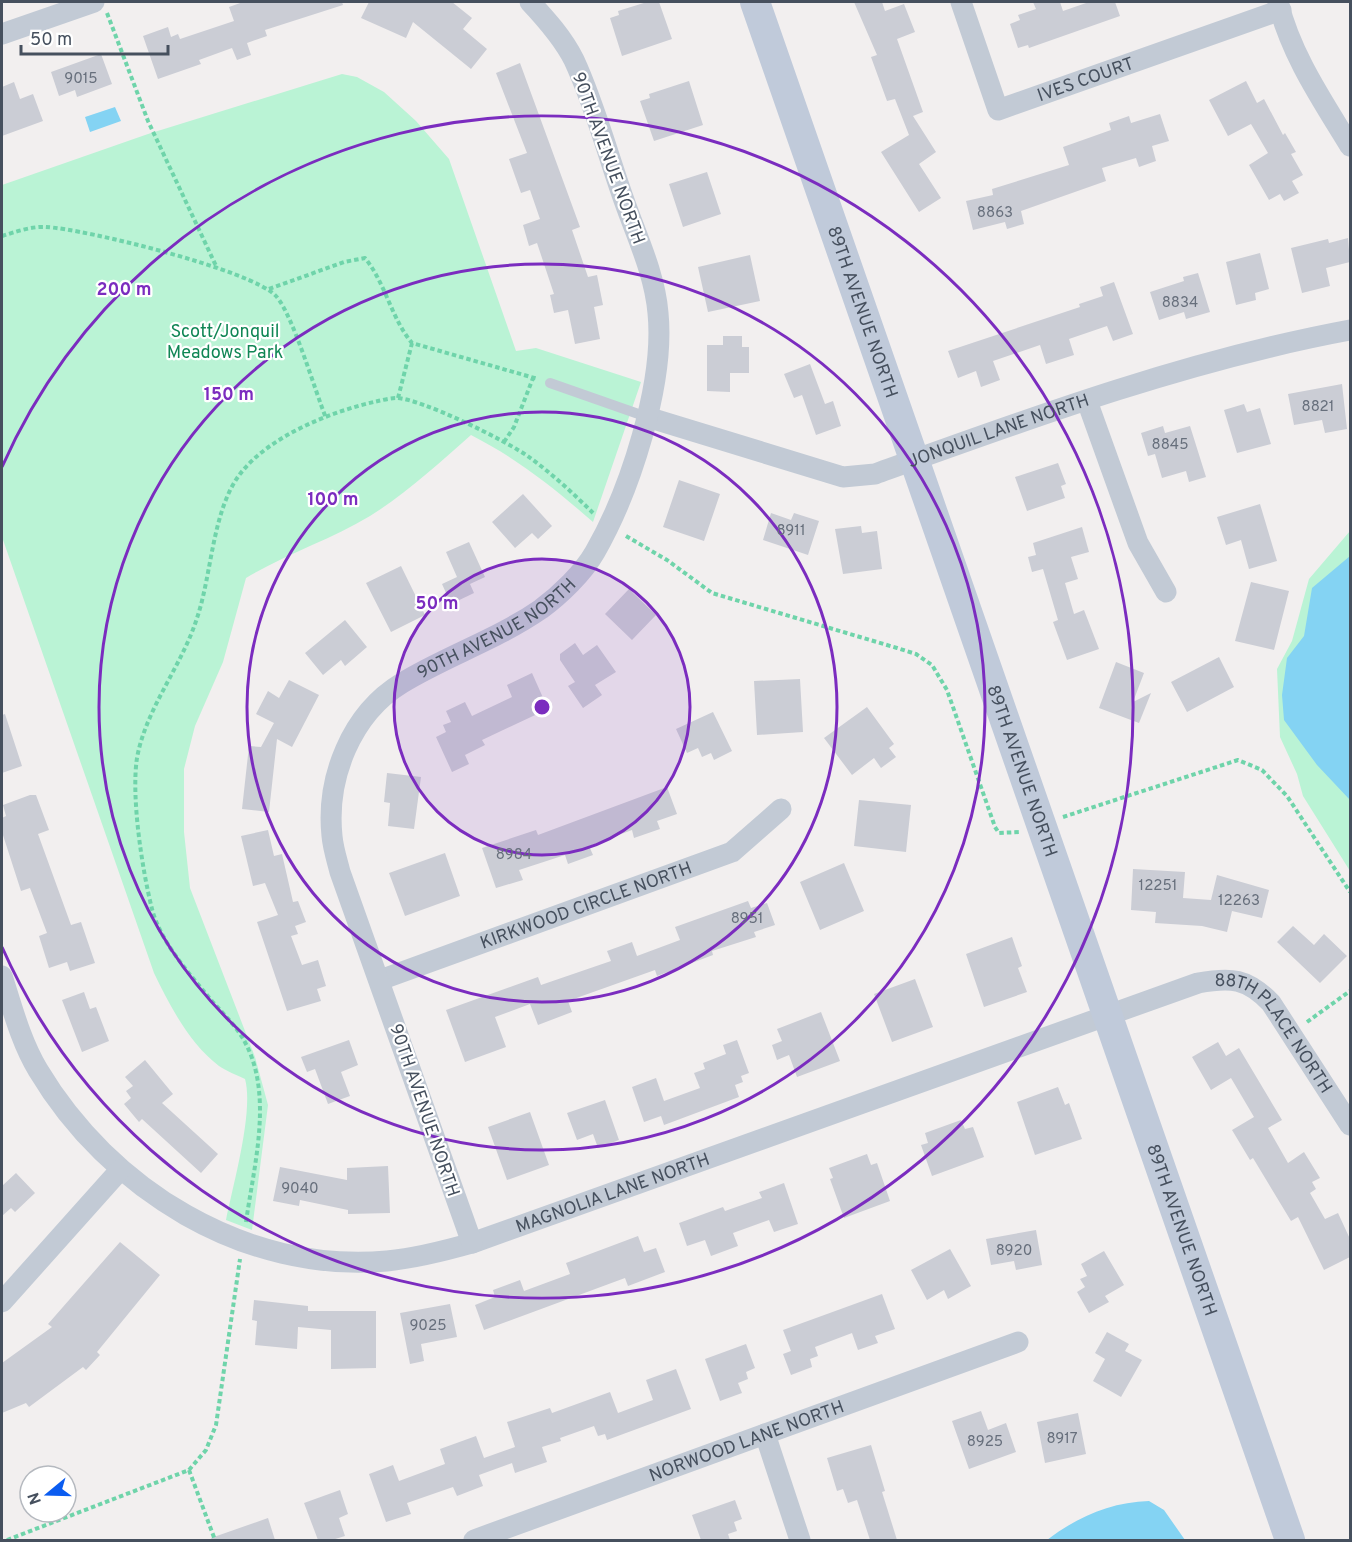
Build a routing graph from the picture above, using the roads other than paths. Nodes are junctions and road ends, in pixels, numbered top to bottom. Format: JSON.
{"nodes":[{"id":1,"x":530,"y":2,"type":"edge"},
{"id":2,"x":755,"y":2,"type":"edge"},
{"id":3,"x":961,"y":2,"type":"edge"},
{"id":4,"x":1280,"y":6,"type":"edge"},
{"id":5,"x":100,"y":7,"type":"edge"},
{"id":6,"x":2,"y":34,"type":"edge"},
{"id":7,"x":1350,"y":146,"type":"edge"},
{"id":8,"x":1350,"y":330,"type":"edge"},
{"id":9,"x":550,"y":383,"type":"road end"},
{"id":10,"x":1087,"y":401,"type":"junction"},
{"id":11,"x":646,"y":417,"type":"junction"},
{"id":12,"x":914,"y":460,"type":"junction"},
{"id":13,"x":1166,"y":592,"type":"dead end"},
{"id":14,"x":781,"y":809,"type":"dead end"},
{"id":15,"x":2,"y":976,"type":"edge"},
{"id":16,"x":380,"y":980,"type":"junction"},
{"id":17,"x":1108,"y":1016,"type":"junction"},
{"id":18,"x":8,"y":1018,"type":"edge"},
{"id":19,"x":1350,"y":1125,"type":"edge"},
{"id":20,"x":120,"y":1170,"type":"junction"},
{"id":21,"x":472,"y":1243,"type":"junction"},
{"id":22,"x":2,"y":1302,"type":"edge"},
{"id":23,"x":1018,"y":1342,"type":"dead end"},
{"id":24,"x":765,"y":1434,"type":"junction"},
{"id":25,"x":483,"y":1539,"type":"edge"},
{"id":26,"x":800,"y":1540,"type":"edge"},
{"id":27,"x":1290,"y":1540,"type":"edge"}],
"edges":[{"from":1,"to":11,"type":"street","name":"90TH AVENUE NORTH"},
{"from":2,"to":12,"type":"street","name":"89TH AVENUE NORTH"},
{"from":3,"to":4,"type":"street","name":"IVES COURT"},
{"from":4,"to":7,"type":"street"},
{"from":5,"to":6,"type":"street"},
{"from":8,"to":10,"type":"street","name":"JONQUIL LANE NORTH"},
{"from":9,"to":11,"type":"lane"},
{"from":10,"to":12,"type":"street","name":"JONQUIL LANE NORTH"},
{"from":10,"to":13,"type":"street"},
{"from":11,"to":12,"type":"street","name":"JONQUIL LANE NORTH"},
{"from":11,"to":16,"type":"street","name":"90TH AVENUE NORTH"},
{"from":12,"to":17,"type":"street","name":"89TH AVENUE NORTH"},
{"from":14,"to":16,"type":"street","name":"KIRKWOOD CIRCLE NORTH"},
{"from":15,"to":18,"type":"street","name":"MAGNOLIA LANE NORTH"},
{"from":16,"to":21,"type":"street","name":"90TH AVENUE NORTH"},
{"from":17,"to":19,"type":"street","name":"88TH PLACE NORTH"},
{"from":17,"to":21,"type":"street","name":"MAGNOLIA LANE NORTH"},
{"from":17,"to":27,"type":"street","name":"89TH AVENUE NORTH"},
{"from":18,"to":20,"type":"street","name":"MAGNOLIA LANE NORTH"},
{"from":20,"to":21,"type":"street","name":"MAGNOLIA LANE NORTH"},
{"from":20,"to":22,"type":"street"},
{"from":23,"to":24,"type":"street","name":"NORWOOD LANE NORTH"},
{"from":24,"to":25,"type":"street","name":"NORWOOD LANE NORTH"},
{"from":24,"to":26,"type":"street"}]}
